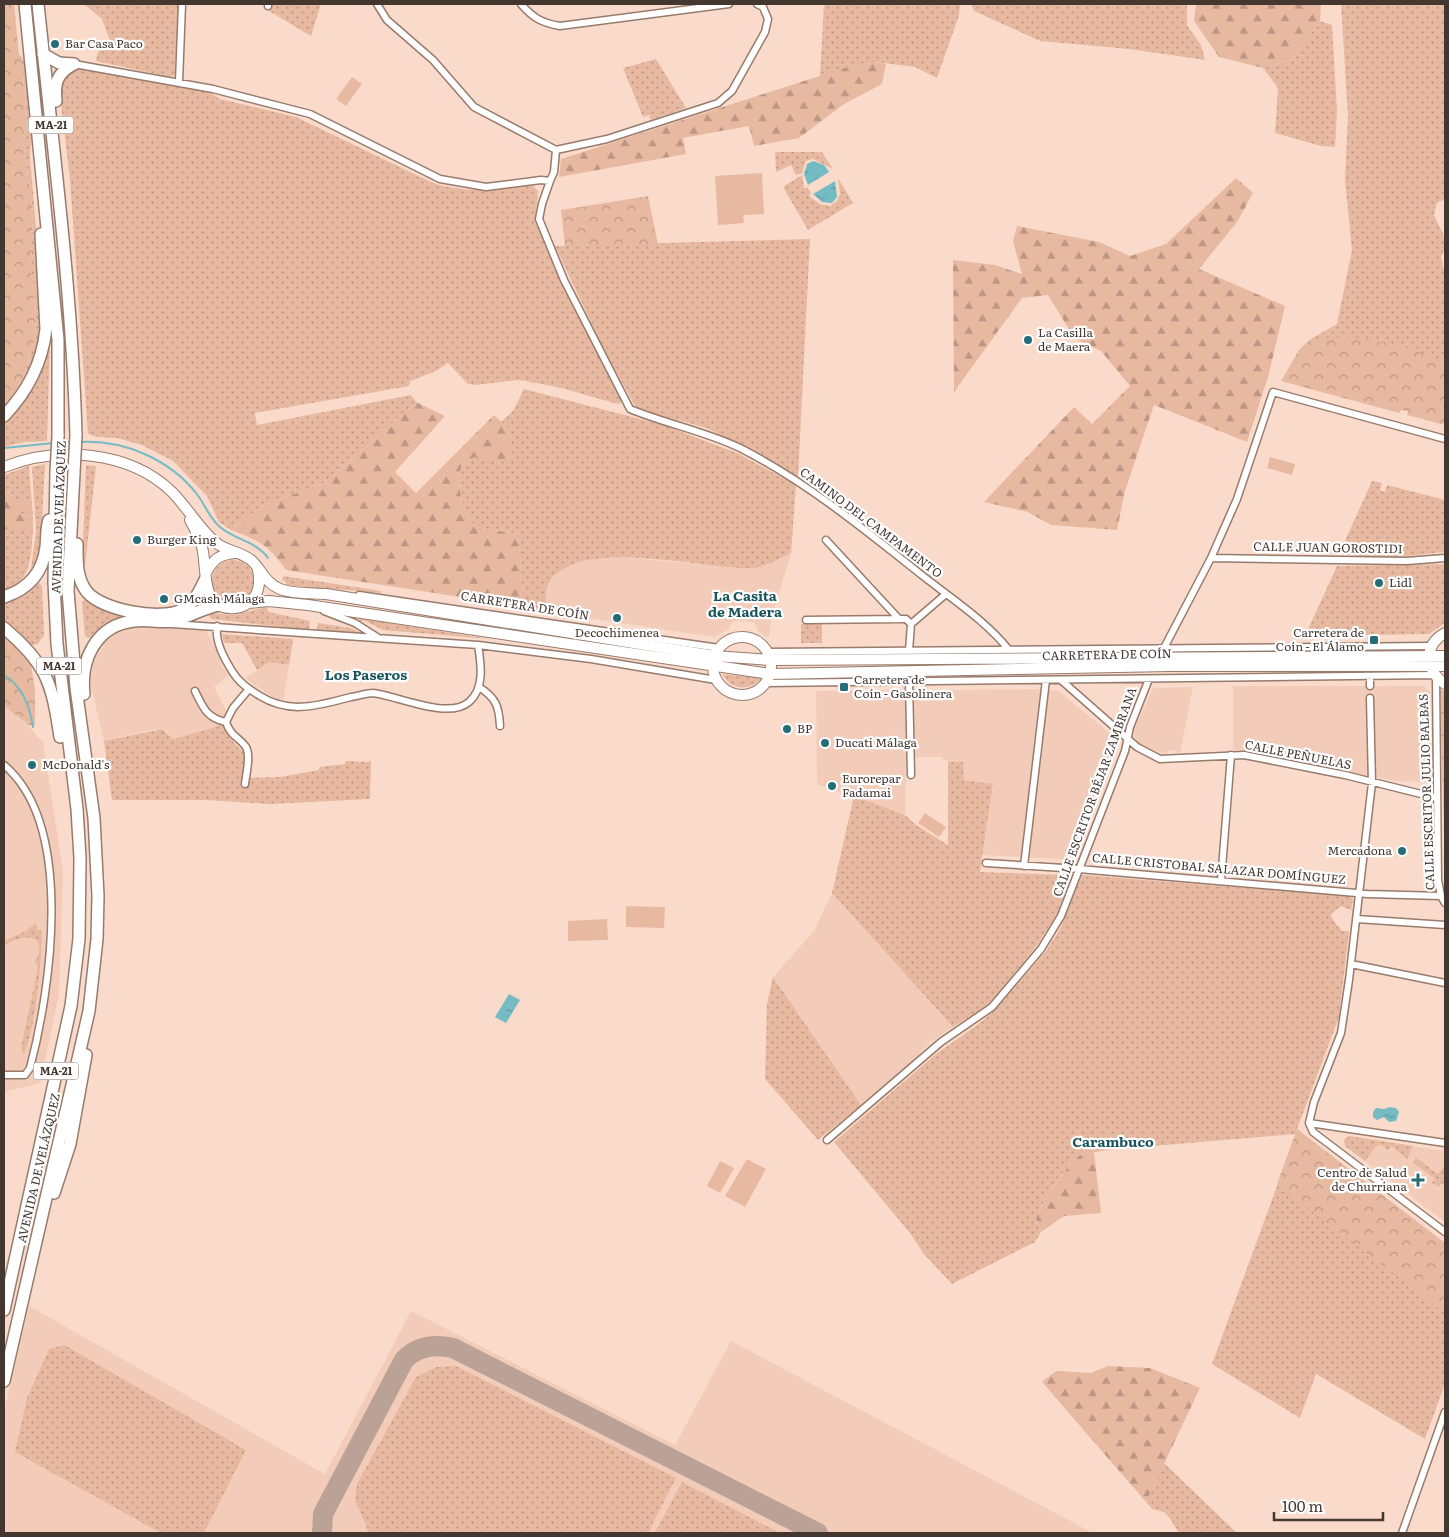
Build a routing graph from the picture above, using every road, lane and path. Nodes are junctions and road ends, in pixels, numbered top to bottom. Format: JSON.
{"nodes":[{"id":1,"x":25,"y":4,"type":"edge"},
{"id":2,"x":38,"y":4,"type":"edge"},
{"id":3,"x":182,"y":4,"type":"edge"},
{"id":4,"x":377,"y":4,"type":"edge"},
{"id":5,"x":522,"y":4,"type":"edge"},
{"id":6,"x":729,"y":4,"type":"edge"},
{"id":7,"x":757,"y":4,"type":"edge"},
{"id":8,"x":44,"y":54,"type":"junction"},
{"id":9,"x":74,"y":64,"type":"junction"},
{"id":10,"x":179,"y":82,"type":"junction"},
{"id":11,"x":556,"y":150,"type":"junction"},
{"id":12,"x":550,"y":182,"type":"junction"},
{"id":13,"x":58,"y":195,"type":"junction"},
{"id":14,"x":46,"y":213,"type":"junction"},
{"id":15,"x":4,"y":416,"type":"edge"},
{"id":16,"x":1445,"y":439,"type":"edge"},
{"id":17,"x":4,"y":467,"type":"edge"},
{"id":18,"x":74,"y":476,"type":"junction"},
{"id":19,"x":55,"y":501,"type":"junction"},
{"id":20,"x":183,"y":505,"type":"junction"},
{"id":21,"x":826,"y":540,"type":"dead end"},
{"id":22,"x":237,"y":553,"type":"junction"},
{"id":23,"x":1211,"y":558,"type":"junction"},
{"id":24,"x":1445,"y":558,"type":"edge"},
{"id":25,"x":258,"y":570,"type":"junction"},
{"id":26,"x":205,"y":576,"type":"junction"},
{"id":27,"x":946,"y":594,"type":"junction"},
{"id":28,"x":4,"y":597,"type":"edge"},
{"id":29,"x":248,"y":603,"type":"junction"},
{"id":30,"x":219,"y":605,"type":"junction"},
{"id":31,"x":308,"y":605,"type":"junction"},
{"id":32,"x":899,"y":619,"type":"junction"},
{"id":33,"x":806,"y":620,"type":"dead end"},
{"id":34,"x":156,"y":622,"type":"junction"},
{"id":35,"x":911,"y":624,"type":"junction"},
{"id":36,"x":217,"y":626,"type":"junction"},
{"id":37,"x":4,"y":628,"type":"edge"},
{"id":38,"x":1445,"y":633,"type":"edge"},
{"id":39,"x":378,"y":638,"type":"junction"},
{"id":40,"x":478,"y":645,"type":"junction"},
{"id":41,"x":1164,"y":648,"type":"junction"},
{"id":42,"x":1009,"y":650,"type":"junction"},
{"id":43,"x":909,"y":651,"type":"junction"},
{"id":44,"x":1430,"y":651,"type":"junction"},
{"id":45,"x":717,"y":652,"type":"junction"},
{"id":46,"x":769,"y":656,"type":"junction"},
{"id":47,"x":1445,"y":656,"type":"edge"},
{"id":48,"x":1445,"y":666,"type":"edge"},
{"id":49,"x":713,"y":667,"type":"junction"},
{"id":50,"x":1433,"y":674,"type":"junction"},
{"id":51,"x":1370,"y":676,"type":"junction"},
{"id":52,"x":768,"y":678,"type":"junction"},
{"id":53,"x":1149,"y":679,"type":"junction"},
{"id":54,"x":716,"y":680,"type":"junction"},
{"id":55,"x":1046,"y":680,"type":"junction"},
{"id":56,"x":1061,"y":680,"type":"junction"},
{"id":57,"x":909,"y":681,"type":"junction"},
{"id":58,"x":1445,"y":684,"type":"edge"},
{"id":59,"x":1370,"y":686,"type":"dead end"},
{"id":60,"x":479,"y":687,"type":"junction"},
{"id":61,"x":249,"y":689,"type":"junction"},
{"id":62,"x":194,"y":691,"type":"dead end"},
{"id":63,"x":1370,"y":698,"type":"dead end"},
{"id":64,"x":226,"y":722,"type":"junction"},
{"id":65,"x":500,"y":726,"type":"dead end"},
{"id":66,"x":1128,"y":738,"type":"junction"},
{"id":67,"x":1231,"y":755,"type":"junction"},
{"id":68,"x":4,"y":765,"type":"edge"},
{"id":69,"x":88,"y":775,"type":"junction"},
{"id":70,"x":911,"y":775,"type":"dead end"},
{"id":71,"x":1372,"y":782,"type":"junction"},
{"id":72,"x":245,"y":784,"type":"dead end"},
{"id":73,"x":1437,"y":798,"type":"junction"},
{"id":74,"x":77,"y":830,"type":"junction"},
{"id":75,"x":986,"y":863,"type":"dead end"},
{"id":76,"x":1024,"y":866,"type":"junction"},
{"id":77,"x":1079,"y":868,"type":"junction"},
{"id":78,"x":1221,"y":881,"type":"junction"},
{"id":79,"x":1360,"y":893,"type":"junction"},
{"id":80,"x":1441,"y":896,"type":"junction"},
{"id":81,"x":1445,"y":903,"type":"edge"},
{"id":82,"x":1357,"y":919,"type":"junction"},
{"id":83,"x":1445,"y":925,"type":"edge"},
{"id":84,"x":1351,"y":964,"type":"junction"},
{"id":85,"x":1445,"y":983,"type":"edge"},
{"id":86,"x":4,"y":1075,"type":"edge"},
{"id":87,"x":1309,"y":1123,"type":"junction"},
{"id":88,"x":826,"y":1140,"type":"dead end"},
{"id":89,"x":1445,"y":1143,"type":"edge"},
{"id":90,"x":1445,"y":1232,"type":"edge"},
{"id":91,"x":4,"y":1310,"type":"edge"},
{"id":92,"x":4,"y":1381,"type":"edge"},
{"id":93,"x":1445,"y":1412,"type":"edge"},
{"id":94,"x":1402,"y":1533,"type":"edge"}],
"edges":[{"from":1,"to":14,"type":"highway","name":"AVENIDA DE VELÁZQUEZ","number":"MA-21"},
{"from":2,"to":8,"type":"highway","name":"AVENIDA DE VELÁZQUEZ","number":"MA-21"},
{"from":3,"to":10,"type":"street"},
{"from":4,"to":11,"type":"street"},
{"from":5,"to":6,"type":"street"},
{"from":7,"to":11,"type":"street"},
{"from":8,"to":9,"type":"highway"},
{"from":8,"to":13,"type":"highway","name":"AVENIDA DE VELÁZQUEZ","number":"MA-21"},
{"from":9,"to":10,"type":"street"},
{"from":9,"to":13,"type":"highway"},
{"from":10,"to":12,"type":"street"},
{"from":11,"to":12,"type":"street","name":"CAMINO DEL CAMPAMENTO"},
{"from":12,"to":27,"type":"street","name":"CAMINO DEL CAMPAMENTO"},
{"from":13,"to":18,"type":"highway","name":"AVENIDA DE VELÁZQUEZ","number":"MA-21","bridge":true},
{"from":14,"to":15,"type":"highway"},
{"from":14,"to":19,"type":"highway","name":"AVENIDA DE VELÁZQUEZ","number":"MA-21","bridge":true},
{"from":16,"to":23,"type":"street"},
{"from":17,"to":20,"type":"main road"},
{"from":18,"to":26,"type":"highway"},
{"from":18,"to":69,"type":"highway","name":"AVENIDA DE VELÁZQUEZ","number":"MA-21"},
{"from":19,"to":28,"type":"highway"},
{"from":19,"to":74,"type":"highway","name":"AVENIDA DE VELÁZQUEZ","number":"MA-21"},
{"from":20,"to":22,"type":"main road"},
{"from":20,"to":26,"type":"main road"},
{"from":21,"to":32,"type":"street"},
{"from":22,"to":25,"type":"main road"},
{"from":22,"to":26,"type":"main road"},
{"from":23,"to":24,"type":"street","name":"CALLE JUAN GOROSTIDI"},
{"from":23,"to":41,"type":"street"},
{"from":25,"to":29,"type":"main road"},
{"from":25,"to":45,"type":"main road"},
{"from":26,"to":30,"type":"main road"},
{"from":27,"to":35,"type":"street"},
{"from":27,"to":42,"type":"street","name":"CAMINO DEL CAMPAMENTO"},
{"from":29,"to":30,"type":"main road"},
{"from":29,"to":31,"type":"main road"},
{"from":30,"to":34,"type":"highway"},
{"from":31,"to":39,"type":"street"},
{"from":31,"to":49,"type":"main road"},
{"from":32,"to":33,"type":"street"},
{"from":32,"to":35,"type":"street"},
{"from":34,"to":36,"type":"street"},
{"from":34,"to":69,"type":"highway"},
{"from":35,"to":43,"type":"street"},
{"from":36,"to":39,"type":"street"},
{"from":36,"to":61,"type":"street"},
{"from":37,"to":74,"type":"highway"},
{"from":38,"to":44,"type":"main road"},
{"from":39,"to":40,"type":"street"},
{"from":40,"to":54,"type":"street"},
{"from":40,"to":60,"type":"street"},
{"from":41,"to":42,"type":"street","name":"CARRETERA DE COÍN"},
{"from":41,"to":44,"type":"street","name":"CARRETERA DE COÍN"},
{"from":42,"to":43,"type":"street","name":"CARRETERA DE COÍN"},
{"from":43,"to":46,"type":"street","name":"CARRETERA DE COÍN"},
{"from":44,"to":46,"type":"main road"},
{"from":44,"to":47,"type":"main road"},
{"from":44,"to":50,"type":"main road"},
{"from":45,"to":46,"type":"main road"},
{"from":45,"to":46,"type":"main road"},
{"from":45,"to":49,"type":"main road"},
{"from":46,"to":52,"type":"main road"},
{"from":48,"to":50,"type":"main road","name":"CARRETERA DE COÍN"},
{"from":49,"to":52,"type":"main road"},
{"from":49,"to":54,"type":"main road"},
{"from":50,"to":51,"type":"street","name":"CARRETERA DE COÍN"},
{"from":50,"to":52,"type":"main road","name":"CARRETERA DE COÍN"},
{"from":50,"to":58,"type":"main road"},
{"from":50,"to":73,"type":"street","name":"CALLE ESCRITOR JULIO BALBAS"},
{"from":51,"to":53,"type":"street","name":"CARRETERA DE COÍN"},
{"from":51,"to":59,"type":"street"},
{"from":52,"to":54,"type":"main road"},
{"from":52,"to":57,"type":"street","name":"CARRETERA DE COÍN"},
{"from":53,"to":56,"type":"street","name":"CARRETERA DE COÍN"},
{"from":53,"to":66,"type":"street","name":"CALLE ESCRITOR BÉJAR ZAMBRANA"},
{"from":55,"to":56,"type":"street","name":"CARRETERA DE COÍN"},
{"from":55,"to":57,"type":"street","name":"CARRETERA DE COÍN"},
{"from":55,"to":76,"type":"street"},
{"from":56,"to":66,"type":"street","name":"CALLE PEÑUELAS"},
{"from":57,"to":70,"type":"street"},
{"from":60,"to":61,"type":"street"},
{"from":60,"to":65,"type":"street"},
{"from":61,"to":64,"type":"street"},
{"from":62,"to":64,"type":"street"},
{"from":63,"to":71,"type":"street"},
{"from":64,"to":72,"type":"street"},
{"from":66,"to":67,"type":"street","name":"CALLE PEÑUELAS"},
{"from":66,"to":77,"type":"street","name":"CALLE ESCRITOR BÉJAR ZAMBRANA"},
{"from":67,"to":71,"type":"street","name":"CALLE PEÑUELAS"},
{"from":67,"to":78,"type":"street"},
{"from":68,"to":86,"type":"street"},
{"from":69,"to":92,"type":"highway","name":"AVENIDA DE VELÁZQUEZ","number":"MA-21"},
{"from":71,"to":73,"type":"street","name":"CALLE PEÑUELAS"},
{"from":71,"to":79,"type":"street"},
{"from":73,"to":80,"type":"street","name":"CALLE ESCRITOR JULIO BALBAS"},
{"from":74,"to":91,"type":"highway","name":"AVENIDA DE VELÁZQUEZ","number":"MA-21"},
{"from":75,"to":76,"type":"street","name":"CALLE CRISTOBAL SALAZAR DOMÍNGUEZ"},
{"from":76,"to":77,"type":"street","name":"CALLE CRISTOBAL SALAZAR DOMÍNGUEZ"},
{"from":77,"to":78,"type":"street","name":"CALLE CRISTOBAL SALAZAR DOMÍNGUEZ"},
{"from":77,"to":88,"type":"street","name":"CALLE ESCRITOR BÉJAR ZAMBRANA"},
{"from":78,"to":79,"type":"street","name":"CALLE CRISTOBAL SALAZAR DOMÍNGUEZ"},
{"from":79,"to":80,"type":"street","name":"CALLE CRISTOBAL SALAZAR DOMÍNGUEZ"},
{"from":79,"to":82,"type":"street"},
{"from":80,"to":81,"type":"street","name":"CALLE ESCRITOR JULIO BALBAS"},
{"from":82,"to":83,"type":"street"},
{"from":82,"to":84,"type":"street"},
{"from":84,"to":85,"type":"street"},
{"from":84,"to":87,"type":"street"},
{"from":87,"to":89,"type":"street"},
{"from":87,"to":90,"type":"street"},
{"from":93,"to":94,"type":"street"}]}
